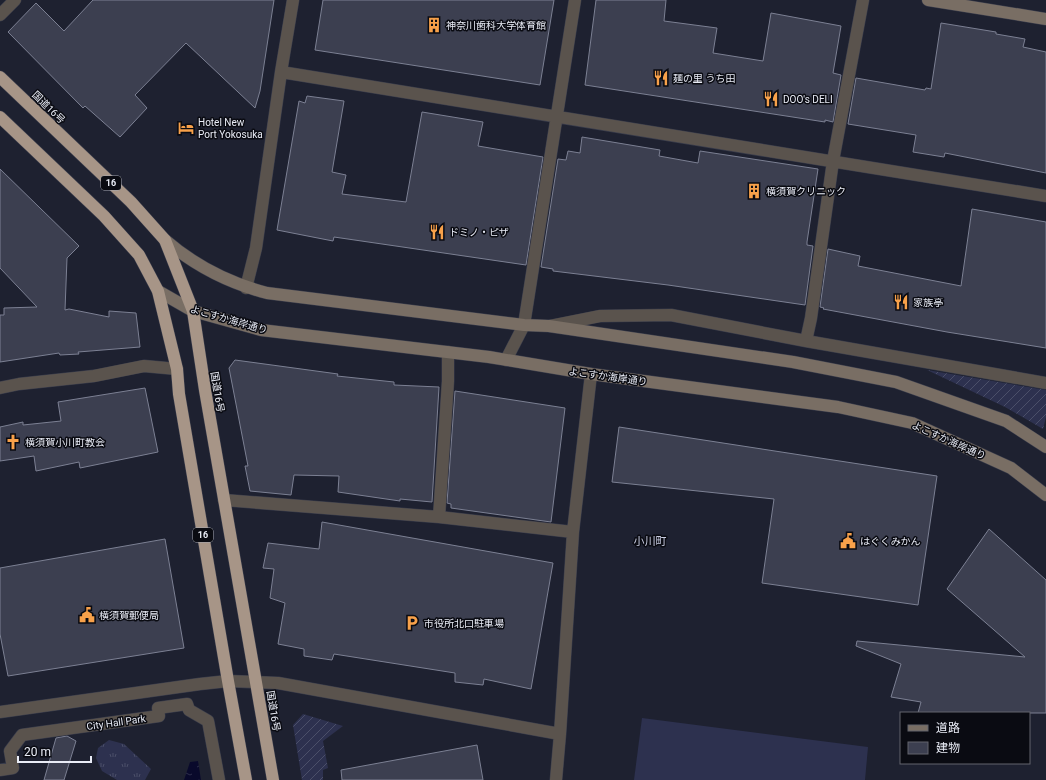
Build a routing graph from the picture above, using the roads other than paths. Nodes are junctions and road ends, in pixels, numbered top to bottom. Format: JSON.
{"nodes":[{"id":1,"x":15,"y":0,"type":"edge"},
{"id":2,"x":292,"y":0,"type":"edge"},
{"id":3,"x":575,"y":0,"type":"edge"},
{"id":4,"x":863,"y":0,"type":"edge"},
{"id":5,"x":928,"y":0,"type":"edge"},
{"id":6,"x":0,"y":15,"type":"edge"},
{"id":7,"x":1046,"y":19,"type":"edge"},
{"id":8,"x":281,"y":72,"type":"junction"},
{"id":9,"x":0,"y":77,"type":"edge"},
{"id":10,"x":556,"y":116,"type":"junction"},
{"id":11,"x":0,"y":117,"type":"edge"},
{"id":12,"x":833,"y":161,"type":"junction"},
{"id":13,"x":1046,"y":196,"type":"edge"},
{"id":14,"x":165,"y":240,"type":"junction"},
{"id":15,"x":246,"y":288,"type":"junction"},
{"id":16,"x":158,"y":291,"type":"junction"},
{"id":17,"x":193,"y":311,"type":"junction"},
{"id":18,"x":524,"y":325,"type":"junction"},
{"id":19,"x":549,"y":326,"type":"junction"},
{"id":20,"x":806,"y":342,"type":"junction"},
{"id":21,"x":448,"y":352,"type":"junction"},
{"id":22,"x":506,"y":360,"type":"junction"},
{"id":23,"x":177,"y":369,"type":"junction"},
{"id":24,"x":591,"y":374,"type":"junction"},
{"id":25,"x":1046,"y":383,"type":"edge"},
{"id":26,"x":0,"y":388,"type":"edge"},
{"id":27,"x":1046,"y":448,"type":"edge"},
{"id":28,"x":1046,"y":495,"type":"edge"},
{"id":29,"x":224,"y":500,"type":"junction"},
{"id":30,"x":439,"y":517,"type":"junction"},
{"id":31,"x":573,"y":532,"type":"junction"},
{"id":32,"x":228,"y":681,"type":"junction"},
{"id":33,"x":257,"y":682,"type":"junction"},
{"id":34,"x":0,"y":712,"type":"edge"},
{"id":35,"x":560,"y":734,"type":"junction"},
{"id":36,"x":0,"y":770,"type":"edge"},
{"id":37,"x":219,"y":780,"type":"edge"},
{"id":38,"x":246,"y":780,"type":"edge"},
{"id":39,"x":274,"y":780,"type":"edge"},
{"id":40,"x":556,"y":780,"type":"edge"}],
"edges":[{"from":1,"to":6,"type":"street"},
{"from":2,"to":8,"type":"street"},
{"from":3,"to":10,"type":"street"},
{"from":4,"to":12,"type":"street"},
{"from":5,"to":7,"type":"street"},
{"from":8,"to":10,"type":"street"},
{"from":8,"to":15,"type":"street"},
{"from":9,"to":14,"type":"highway","name":"国道16号","number":"16"},
{"from":10,"to":12,"type":"street"},
{"from":10,"to":18,"type":"street"},
{"from":11,"to":16,"type":"highway","number":"16"},
{"from":12,"to":13,"type":"street"},
{"from":12,"to":20,"type":"street"},
{"from":14,"to":15,"type":"street"},
{"from":14,"to":17,"type":"highway","name":"国道16号","number":"16"},
{"from":15,"to":18,"type":"street"},
{"from":16,"to":17,"type":"street","name":"よこすか海岸通り"},
{"from":16,"to":23,"type":"highway","number":"16"},
{"from":17,"to":21,"type":"street","name":"よこすか海岸通り"},
{"from":17,"to":29,"type":"highway","name":"国道16号","number":"16"},
{"from":18,"to":19,"type":"street"},
{"from":18,"to":22,"type":"street"},
{"from":19,"to":20,"type":"street"},
{"from":19,"to":27,"type":"street"},
{"from":20,"to":25,"type":"street"},
{"from":21,"to":22,"type":"street","name":"よこすか海岸通り"},
{"from":21,"to":30,"type":"street"},
{"from":22,"to":24,"type":"street","name":"よこすか海岸通り"},
{"from":23,"to":26,"type":"street"},
{"from":23,"to":32,"type":"highway","number":"16"},
{"from":24,"to":28,"type":"street","name":"よこすか海岸通り"},
{"from":24,"to":31,"type":"street"},
{"from":29,"to":30,"type":"street"},
{"from":29,"to":33,"type":"highway","name":"国道16号","number":"16"},
{"from":30,"to":31,"type":"street"},
{"from":31,"to":35,"type":"street"},
{"from":32,"to":33,"type":"street"},
{"from":32,"to":34,"type":"street"},
{"from":32,"to":38,"type":"highway","number":"16"},
{"from":33,"to":35,"type":"street"},
{"from":33,"to":39,"type":"highway","name":"国道16号","number":"16"},
{"from":35,"to":40,"type":"street"},
{"from":36,"to":37,"type":"street","name":"City Hall Park"}]}
